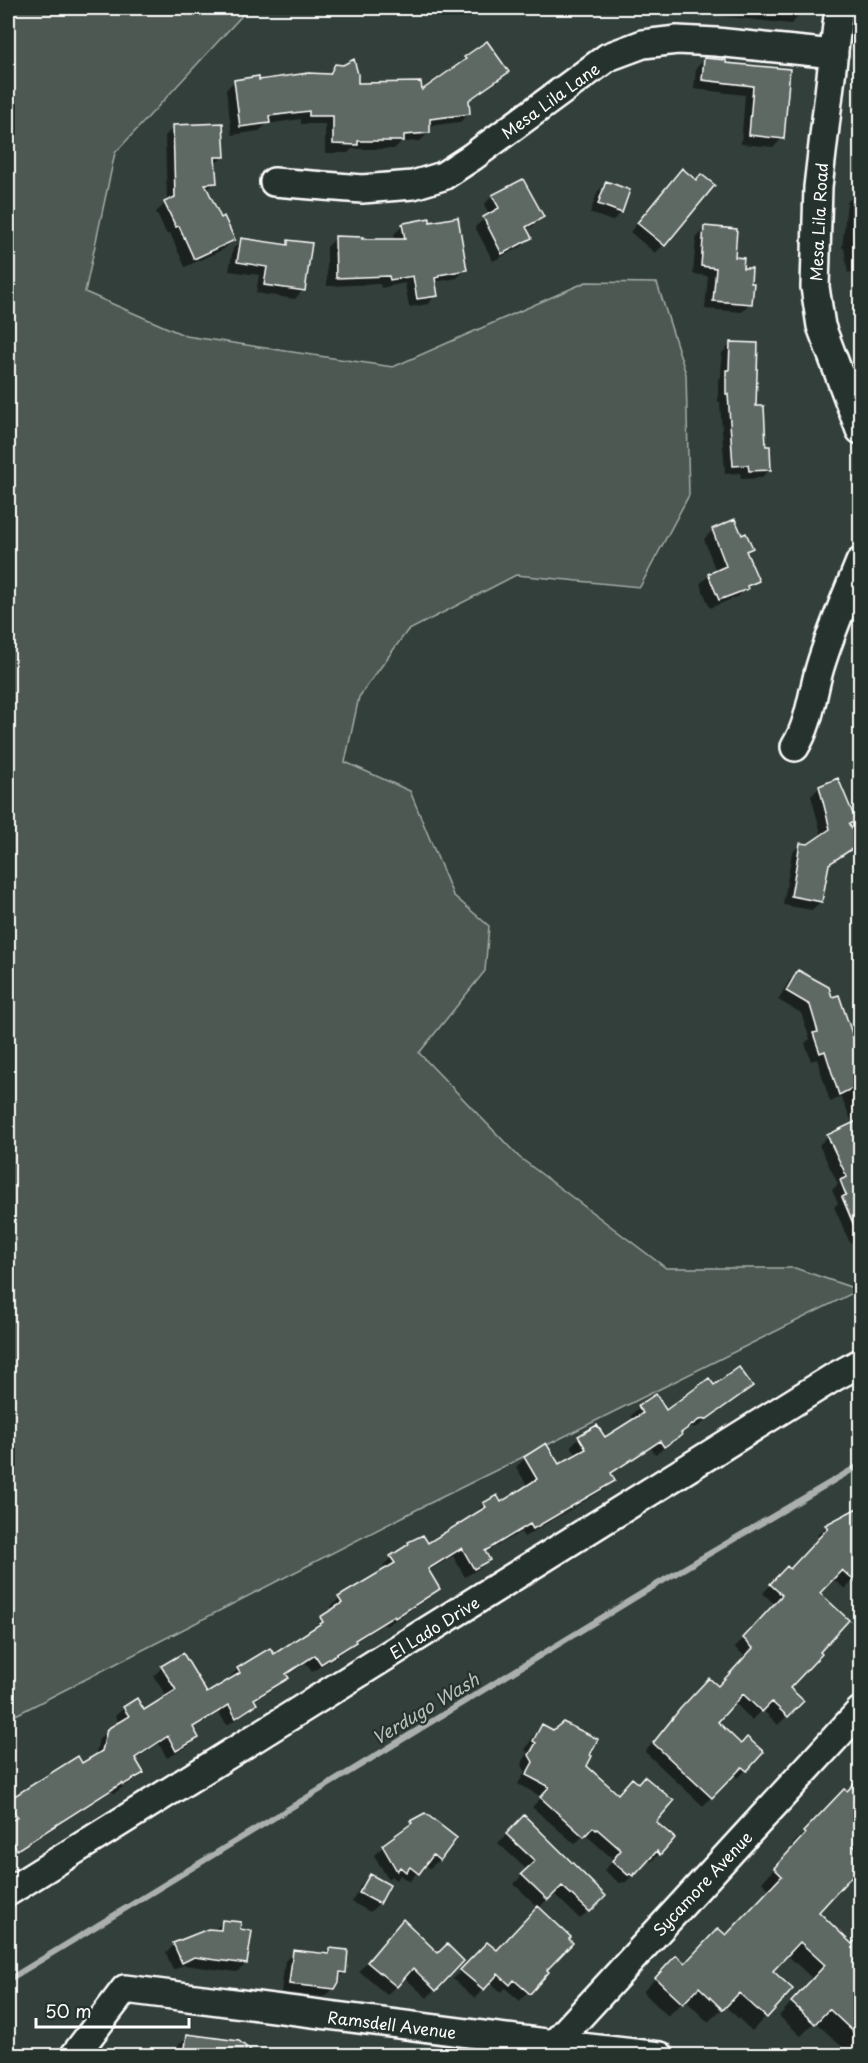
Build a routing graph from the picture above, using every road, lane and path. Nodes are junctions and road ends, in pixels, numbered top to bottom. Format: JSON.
{"nodes":[{"id":1,"x":839,"y":8,"type":"edge"},
{"id":2,"x":834,"y":54,"type":"junction"},
{"id":3,"x":274,"y":182,"type":"dead end"},
{"id":4,"x":861,"y":430,"type":"edge"},
{"id":5,"x":861,"y":562,"type":"edge"},
{"id":6,"x":795,"y":747,"type":"dead end"},
{"id":7,"x":861,"y":1363,"type":"edge"},
{"id":8,"x":861,"y":1711,"type":"edge"},
{"id":9,"x":8,"y":1892,"type":"edge"},
{"id":10,"x":549,"y":2050,"type":"edge"},
{"id":11,"x":74,"y":2055,"type":"edge"},
{"id":12,"x":660,"y":2055,"type":"edge"}],
"edges":[{"from":1,"to":2,"type":"street","name":"Mesa Lila Road"},
{"from":2,"to":3,"type":"street","name":"Mesa Lila Lane"},
{"from":2,"to":4,"type":"street","name":"Mesa Lila Road"},
{"from":5,"to":6,"type":"street"},
{"from":7,"to":9,"type":"street","name":"El Lado Drive"},
{"from":8,"to":10,"type":"street","name":"Sycamore Avenue"},
{"from":10,"to":11,"type":"street","name":"Ramsdell Avenue"},
{"from":10,"to":12,"type":"street","name":"Ramsdell Avenue"}]}
